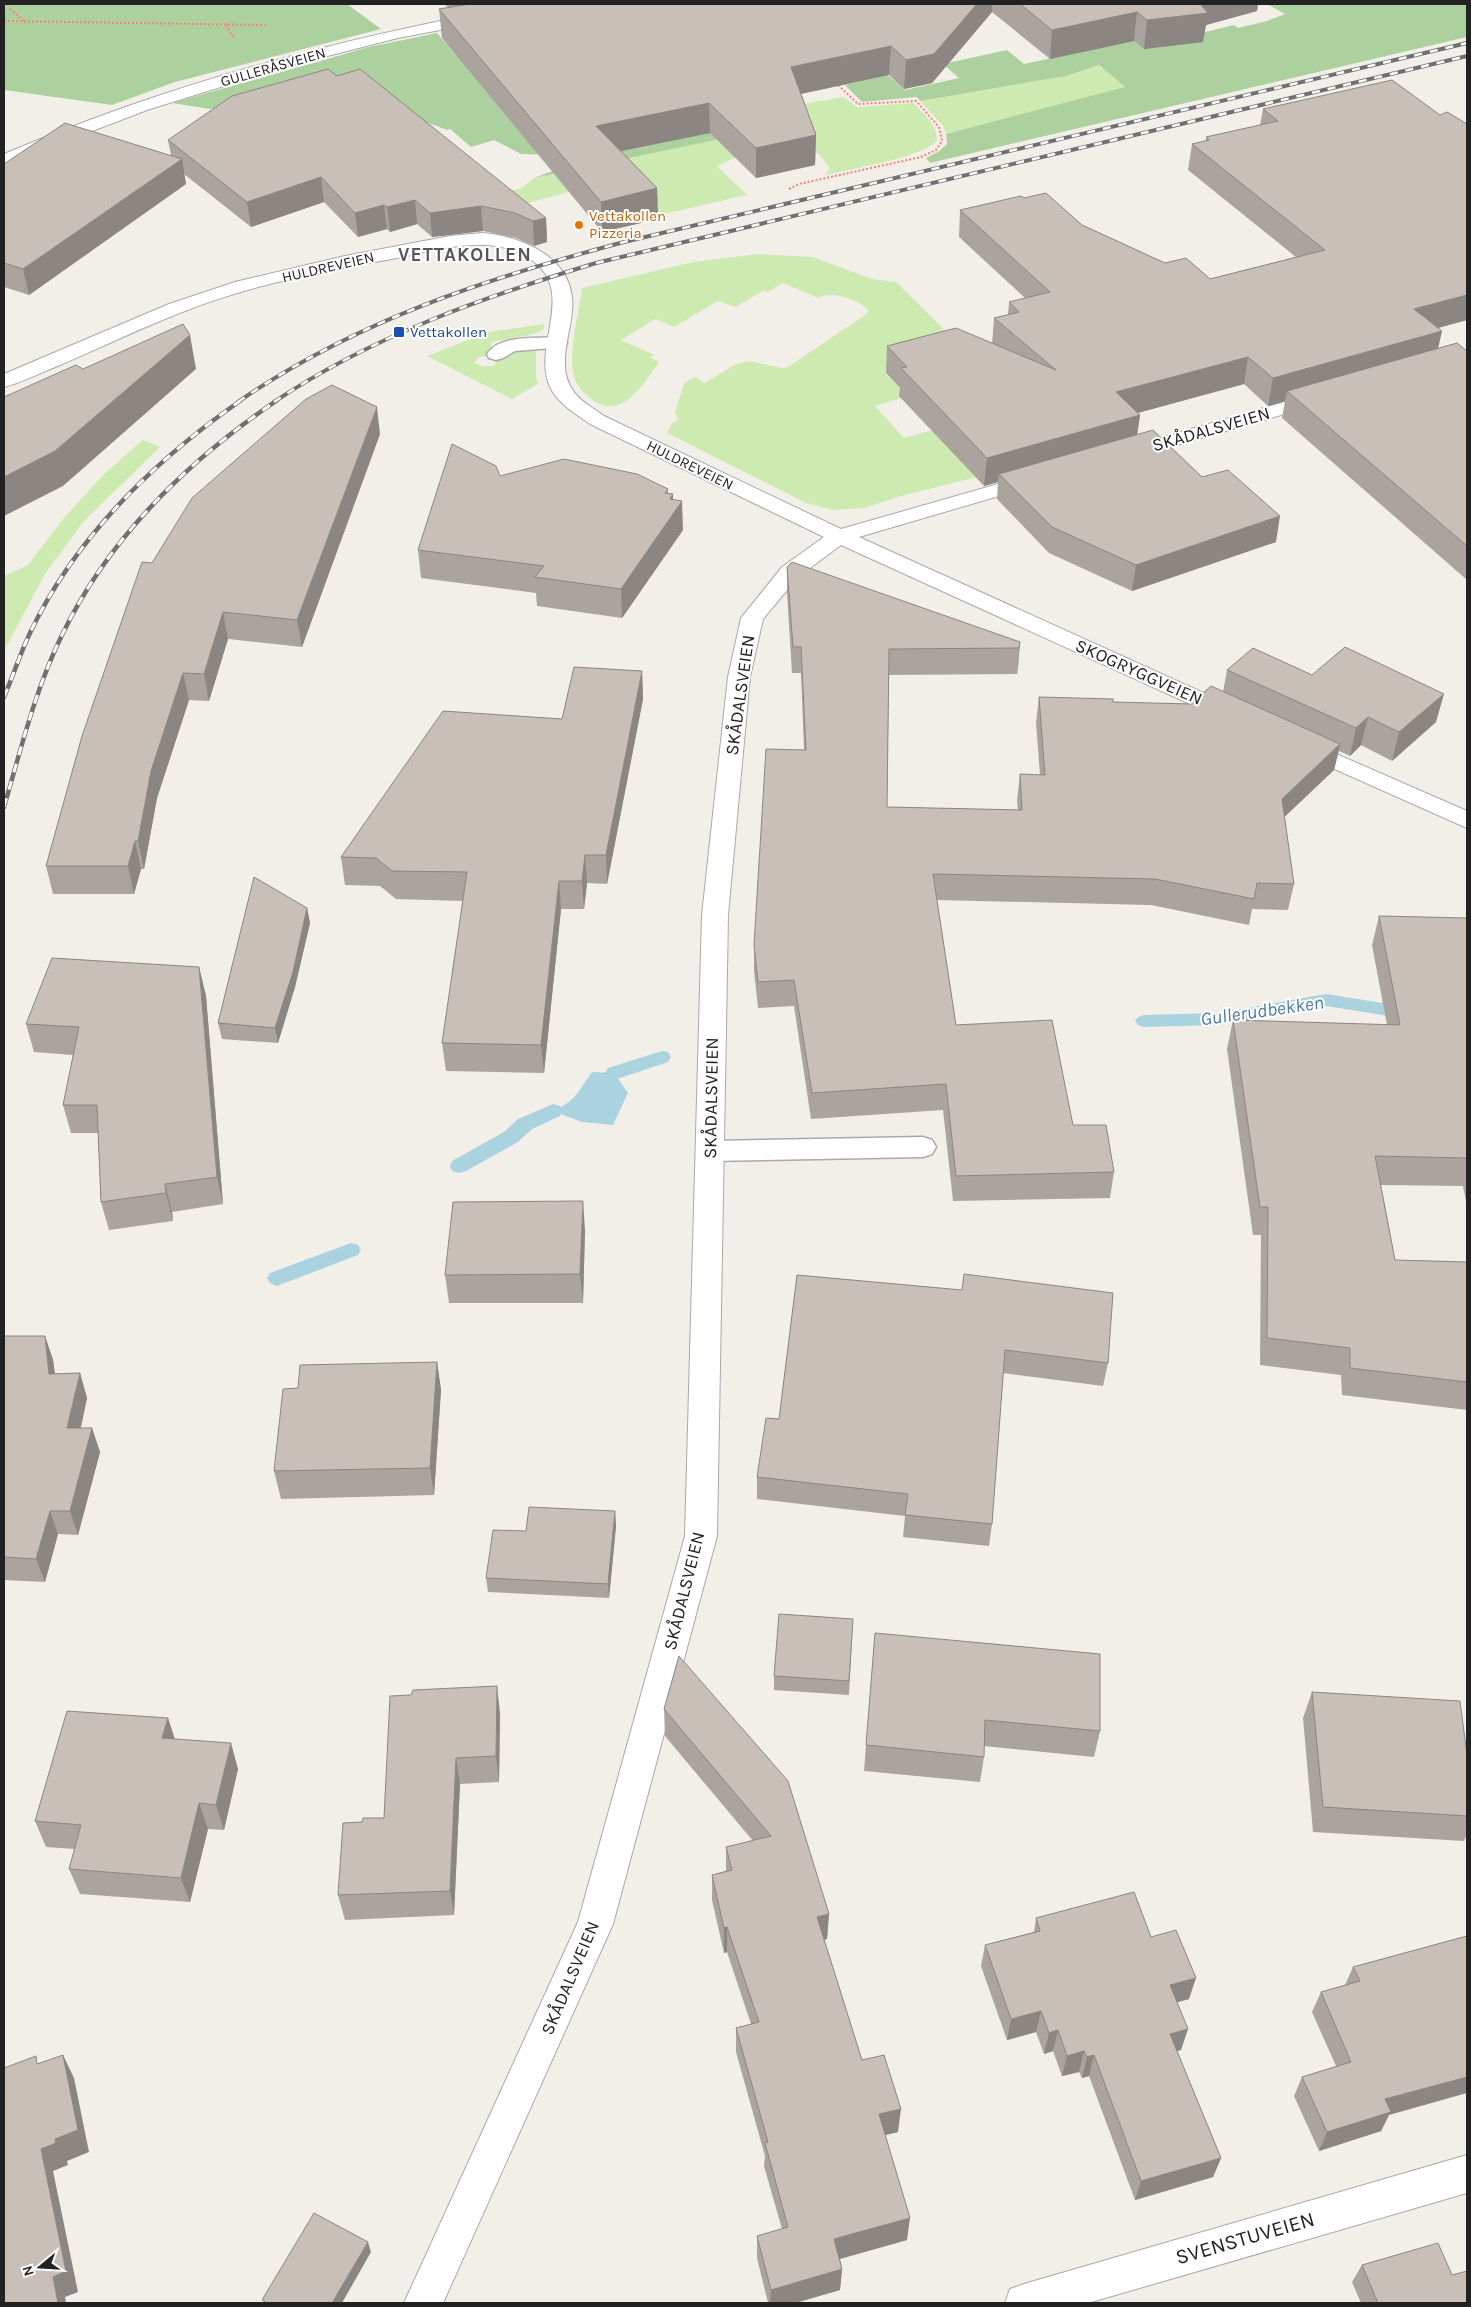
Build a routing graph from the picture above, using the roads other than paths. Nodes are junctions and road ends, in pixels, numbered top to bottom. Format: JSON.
{"nodes":[{"id":1,"x":551,"y":4,"type":"edge"},
{"id":2,"x":4,"y":160,"type":"edge"},
{"id":3,"x":558,"y":343,"type":"junction"},
{"id":4,"x":496,"y":354,"type":"dead end"},
{"id":5,"x":4,"y":381,"type":"edge"},
{"id":6,"x":1342,"y":392,"type":"edge"},
{"id":7,"x":1107,"y":459,"type":"edge"},
{"id":8,"x":1060,"y":472,"type":"edge"},
{"id":9,"x":839,"y":536,"type":"junction"},
{"id":10,"x":1250,"y":723,"type":"edge"},
{"id":11,"x":1286,"y":739,"type":"edge"},
{"id":12,"x":1467,"y":820,"type":"edge"},
{"id":13,"x":923,"y":1147,"type":"dead end"},
{"id":14,"x":710,"y":1151,"type":"junction"},
{"id":15,"x":1467,"y":2174,"type":"edge"},
{"id":16,"x":423,"y":2303,"type":"edge"},
{"id":17,"x":1024,"y":2303,"type":"edge"}],
"edges":[{"from":1,"to":2,"type":"street","name":"GULLERÅSVEIEN"},
{"from":3,"to":4,"type":"lane"},
{"from":3,"to":5,"type":"street","name":"HULDREVEIEN"},
{"from":3,"to":9,"type":"street","name":"HULDREVEIEN"},
{"from":6,"to":7,"type":"street","name":"SKÅDALSVEIEN"},
{"from":8,"to":9,"type":"street","name":"SKÅDALSVEIEN"},
{"from":9,"to":10,"type":"street","name":"SKOGRYGGVEIEN"},
{"from":9,"to":14,"type":"street","name":"SKÅDALSVEIEN"},
{"from":11,"to":12,"type":"street"},
{"from":13,"to":14,"type":"lane"},
{"from":14,"to":16,"type":"street","name":"SKÅDALSVEIEN"},
{"from":15,"to":17,"type":"street","name":"SVENSTUVEIEN"}]}
